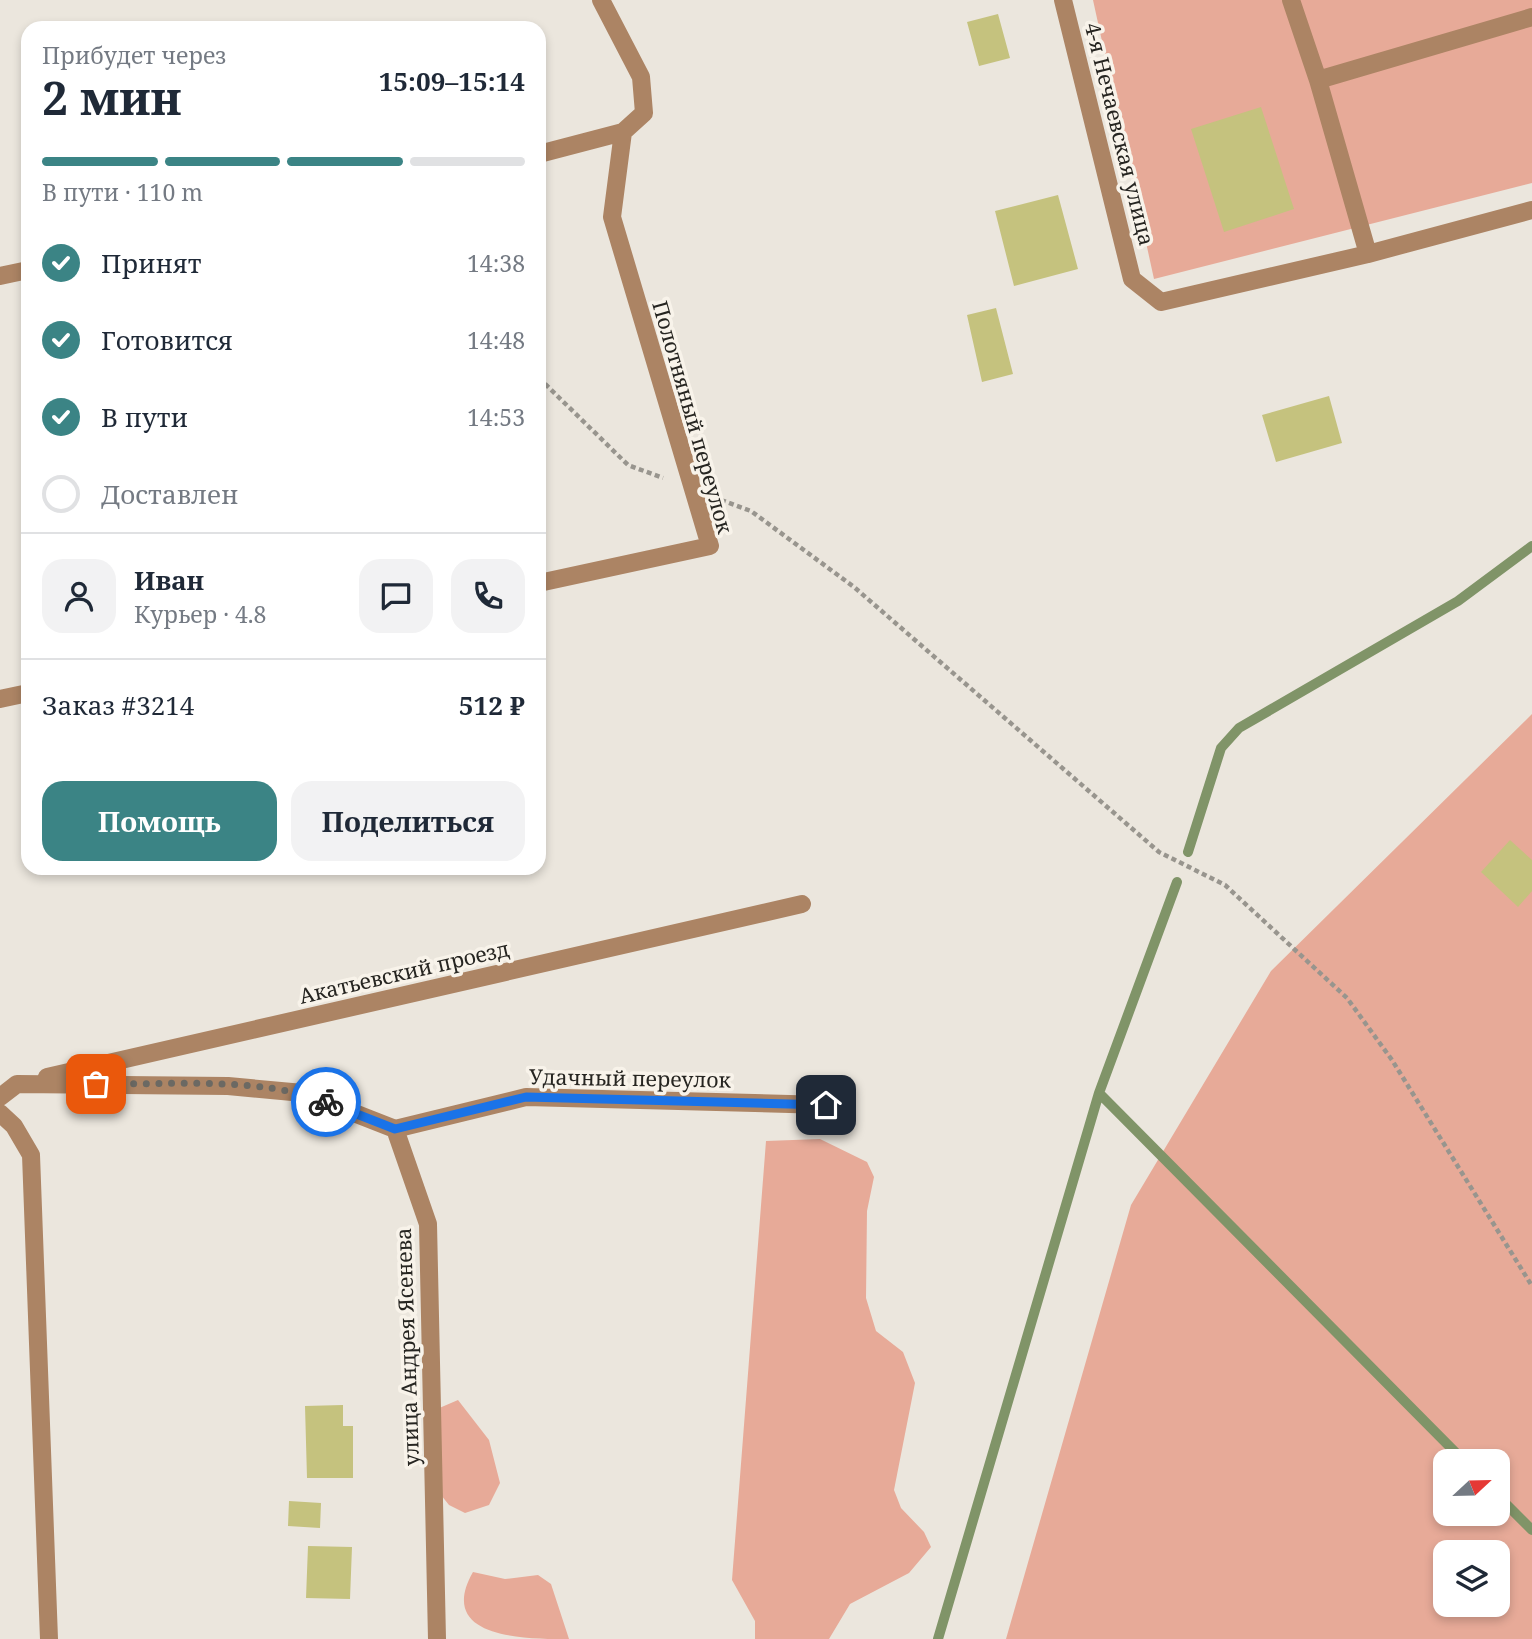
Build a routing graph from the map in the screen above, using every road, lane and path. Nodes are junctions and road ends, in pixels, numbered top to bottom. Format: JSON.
{"nodes":[{"id":1,"x":601,"y":0,"type":"edge"},
{"id":2,"x":1063,"y":0,"type":"edge"},
{"id":3,"x":1291,"y":0,"type":"edge"},
{"id":4,"x":1532,"y":17,"type":"edge"},
{"id":5,"x":1318,"y":80,"type":"junction"},
{"id":6,"x":623,"y":132,"type":"junction"},
{"id":7,"x":546,"y":152,"type":"edge"},
{"id":8,"x":1532,"y":210,"type":"edge"},
{"id":9,"x":1368,"y":254,"type":"junction"},
{"id":10,"x":21,"y":272,"type":"edge"},
{"id":11,"x":0,"y":276,"type":"edge"},
{"id":12,"x":546,"y":385,"type":"edge"},
{"id":13,"x":693,"y":490,"type":"junction"},
{"id":14,"x":546,"y":581,"type":"edge"},
{"id":15,"x":21,"y":694,"type":"edge"},
{"id":16,"x":0,"y":699,"type":"edge"},
{"id":17,"x":802,"y":904,"type":"dead end"},
{"id":18,"x":17,"y":1084,"type":"junction"},
{"id":19,"x":0,"y":1097,"type":"edge"},
{"id":20,"x":826,"y":1105,"type":"dead end"},
{"id":21,"x":0,"y":1113,"type":"edge"},
{"id":22,"x":395,"y":1129,"type":"junction"},
{"id":23,"x":1532,"y":1286,"type":"edge"},
{"id":24,"x":49,"y":1639,"type":"edge"},
{"id":25,"x":437,"y":1639,"type":"edge"}],
"edges":[{"from":1,"to":6,"type":"street"},
{"from":2,"to":9,"type":"street","name":"4-я Нечаевская улица"},
{"from":3,"to":5,"type":"street"},
{"from":4,"to":5,"type":"street"},
{"from":5,"to":9,"type":"street"},
{"from":6,"to":7,"type":"street"},
{"from":6,"to":13,"type":"street","name":"Полотняный переулок"},
{"from":8,"to":9,"type":"street"},
{"from":10,"to":11,"type":"street"},
{"from":12,"to":13,"type":"path"},
{"from":13,"to":14,"type":"street","name":"Полотняный переулок"},
{"from":13,"to":23,"type":"path"},
{"from":15,"to":16,"type":"street"},
{"from":17,"to":18,"type":"street","name":"Акатьевский проезд"},
{"from":18,"to":19,"type":"street"},
{"from":18,"to":22,"type":"street"},
{"from":20,"to":22,"type":"street","name":"Удачный переулок"},
{"from":21,"to":24,"type":"street"},
{"from":22,"to":25,"type":"street","name":"улица Андрея Ясенева"}]}
